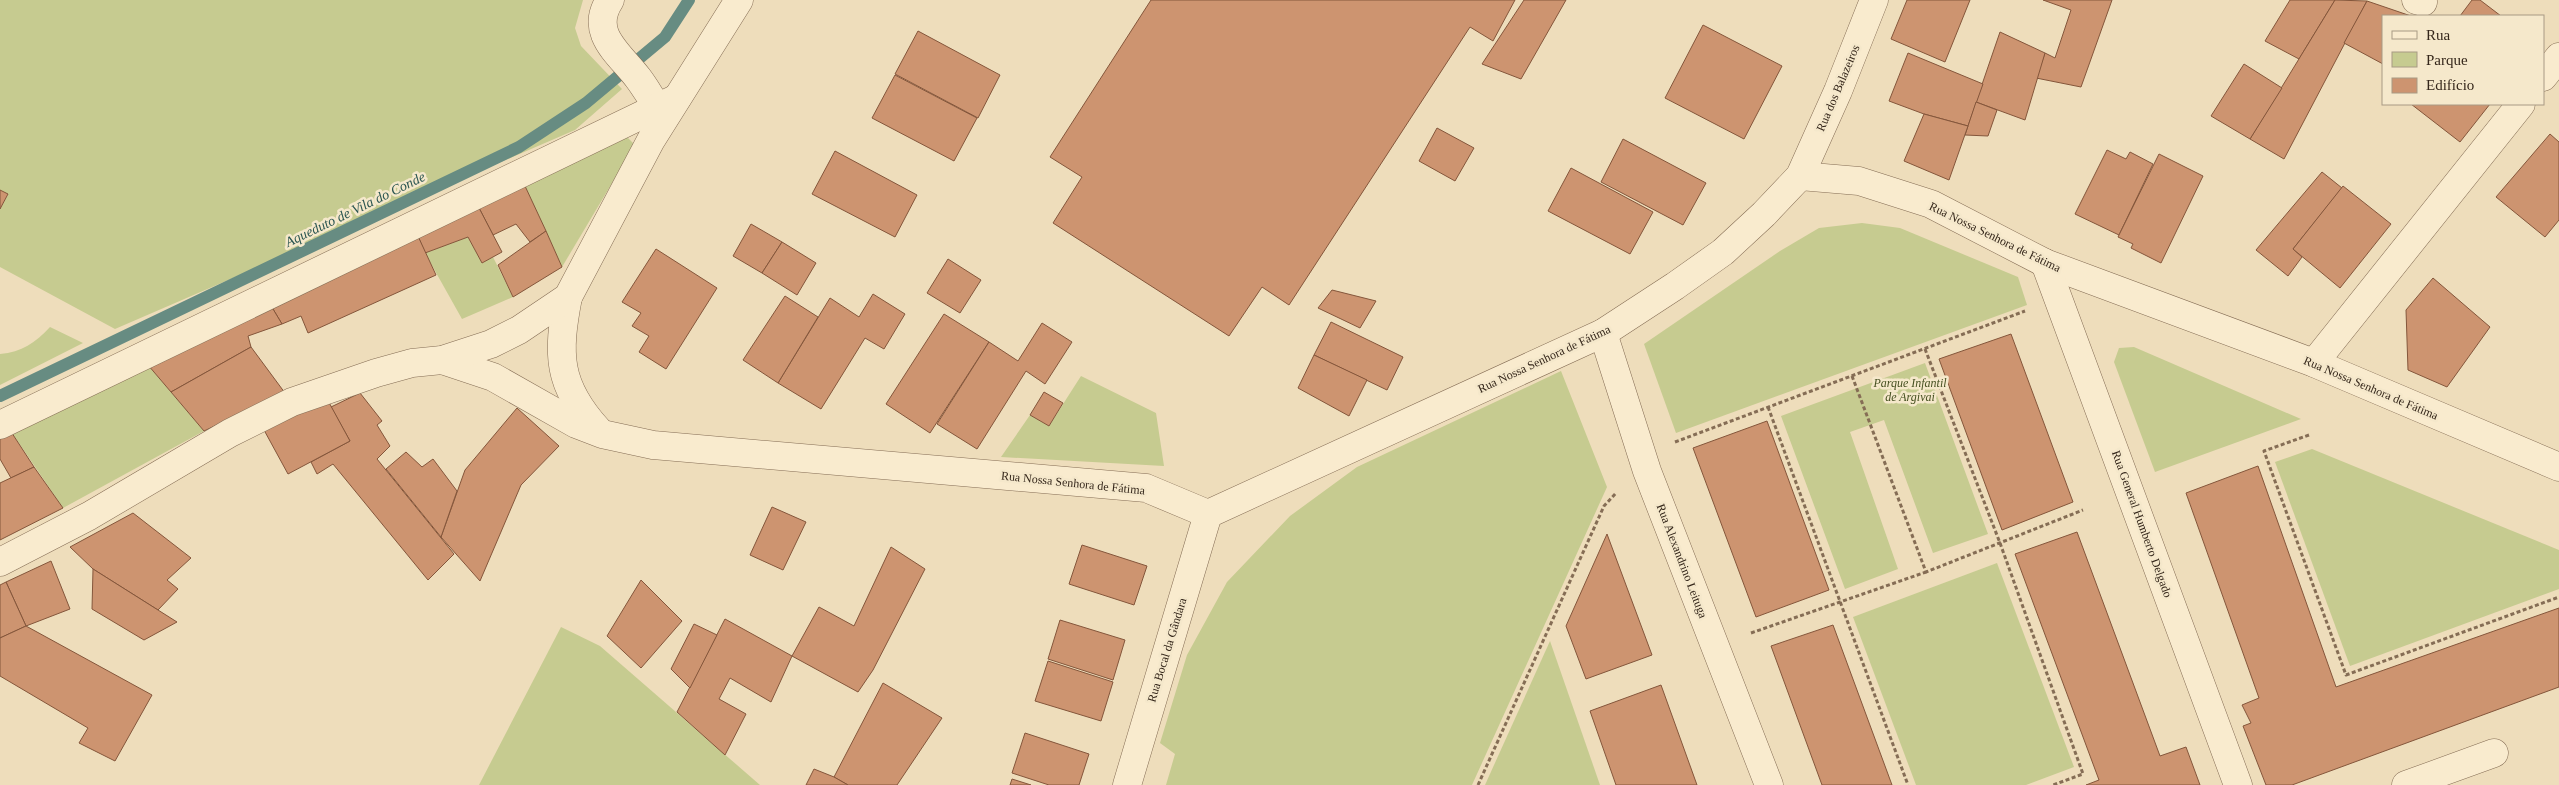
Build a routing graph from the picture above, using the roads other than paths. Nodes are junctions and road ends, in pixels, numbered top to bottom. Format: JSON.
{"nodes":[{"id":1,"x":610,"y":0,"type":"edge"},
{"id":2,"x":739,"y":0,"type":"edge"},
{"id":3,"x":1874,"y":0,"type":"edge"},
{"id":4,"x":2559,"y":56,"type":"edge"},
{"id":5,"x":2544,"y":76,"type":"edge"},
{"id":6,"x":667,"y":103,"type":"junction"},
{"id":7,"x":2520,"y":105,"type":"edge"},
{"id":8,"x":1800,"y":176,"type":"junction"},
{"id":9,"x":2046,"y":264,"type":"junction"},
{"id":10,"x":568,"y":297,"type":"junction"},
{"id":11,"x":1603,"y":333,"type":"junction"},
{"id":12,"x":442,"y":360,"type":"junction"},
{"id":13,"x":2314,"y":363,"type":"junction"},
{"id":14,"x":0,"y":425,"type":"edge"},
{"id":15,"x":602,"y":434,"type":"junction"},
{"id":16,"x":2559,"y":467,"type":"edge"},
{"id":17,"x":1208,"y":514,"type":"junction"},
{"id":18,"x":0,"y":562,"type":"edge"},
{"id":19,"x":2494,"y":753,"type":"dead end"},
{"id":20,"x":1127,"y":785,"type":"edge"},
{"id":21,"x":1769,"y":785,"type":"edge"},
{"id":22,"x":2238,"y":785,"type":"edge"},
{"id":23,"x":2406,"y":785,"type":"edge"}],
"edges":[{"from":1,"to":6,"type":"street"},
{"from":2,"to":6,"type":"street"},
{"from":3,"to":8,"type":"street","name":"Rua dos Balazeiros"},
{"from":4,"to":5,"type":"street"},
{"from":6,"to":10,"type":"street"},
{"from":6,"to":14,"type":"street"},
{"from":7,"to":13,"type":"street"},
{"from":8,"to":9,"type":"street","name":"Rua Nossa Senhora de Fátima"},
{"from":8,"to":11,"type":"street","name":"Rua Nossa Senhora de Fátima"},
{"from":9,"to":13,"type":"street","name":"Rua Nossa Senhora de Fátima"},
{"from":9,"to":22,"type":"street","name":"Rua General Humberto Delgado"},
{"from":10,"to":12,"type":"street"},
{"from":10,"to":15,"type":"street"},
{"from":11,"to":17,"type":"street","name":"Rua Nossa Senhora de Fátima"},
{"from":11,"to":21,"type":"street","name":"Rua Alexandrino Leituga"},
{"from":12,"to":15,"type":"street","name":"Rua Nossa Senhora de Fátima"},
{"from":12,"to":18,"type":"street"},
{"from":13,"to":16,"type":"street","name":"Rua Nossa Senhora de Fátima"},
{"from":15,"to":17,"type":"street","name":"Rua Nossa Senhora de Fátima"},
{"from":17,"to":20,"type":"street","name":"Rua Bocal da Gândara"},
{"from":19,"to":23,"type":"street"}]}
